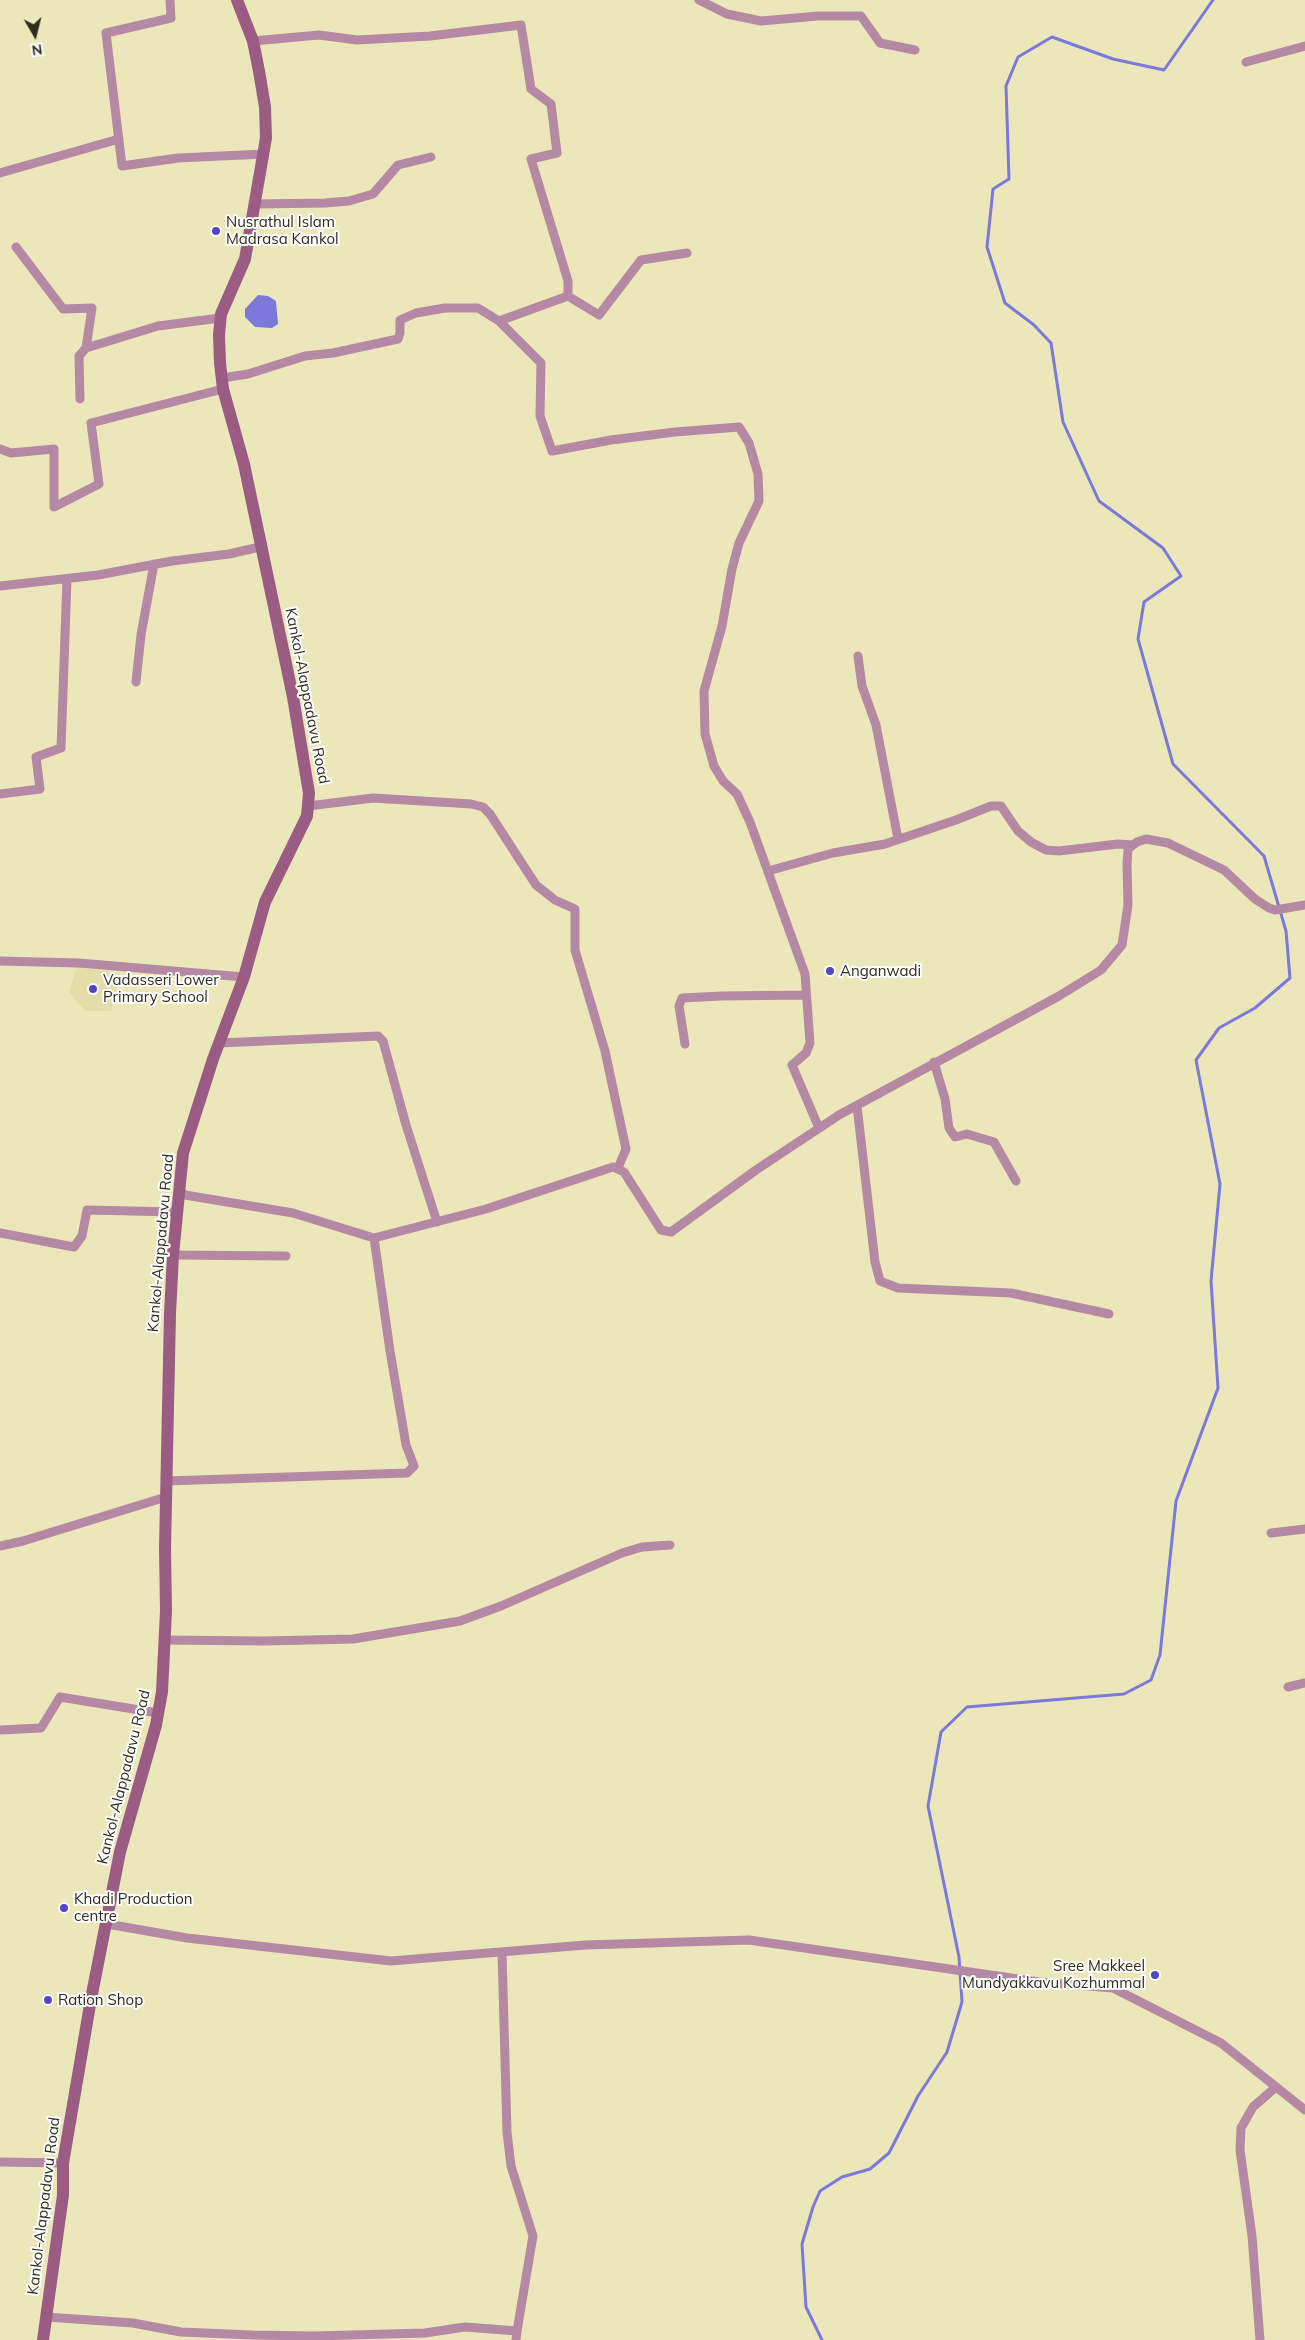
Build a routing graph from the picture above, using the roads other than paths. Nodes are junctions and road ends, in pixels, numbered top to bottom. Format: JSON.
{"nodes":[{"id":1,"x":170,"y":0,"type":"edge"},
{"id":2,"x":237,"y":0,"type":"edge"},
{"id":3,"x":699,"y":0,"type":"edge"},
{"id":4,"x":253,"y":41,"type":"junction"},
{"id":5,"x":1305,"y":46,"type":"edge"},
{"id":6,"x":916,"y":50,"type":"dead end"},
{"id":7,"x":1246,"y":62,"type":"dead end"},
{"id":8,"x":119,"y":139,"type":"junction"},
{"id":9,"x":264,"y":154,"type":"junction"},
{"id":10,"x":431,"y":157,"type":"dead end"},
{"id":11,"x":0,"y":173,"type":"edge"},
{"id":12,"x":256,"y":204,"type":"junction"},
{"id":13,"x":16,"y":247,"type":"dead end"},
{"id":14,"x":687,"y":253,"type":"dead end"},
{"id":15,"x":568,"y":296,"type":"junction"},
{"id":16,"x":220,"y":318,"type":"junction"},
{"id":17,"x":500,"y":321,"type":"junction"},
{"id":18,"x":86,"y":348,"type":"junction"},
{"id":19,"x":222,"y":384,"type":"junction"},
{"id":20,"x":80,"y":399,"type":"dead end"},
{"id":21,"x":0,"y":449,"type":"edge"},
{"id":22,"x":260,"y":547,"type":"junction"},
{"id":23,"x":154,"y":564,"type":"junction"},
{"id":24,"x":66,"y":579,"type":"junction"},
{"id":25,"x":0,"y":586,"type":"edge"},
{"id":26,"x":858,"y":656,"type":"dead end"},
{"id":27,"x":136,"y":682,"type":"dead end"},
{"id":28,"x":0,"y":794,"type":"edge"},
{"id":29,"x":308,"y":806,"type":"junction"},
{"id":30,"x":898,"y":840,"type":"junction"},
{"id":31,"x":1133,"y":845,"type":"junction"},
{"id":32,"x":768,"y":871,"type":"junction"},
{"id":33,"x":1305,"y":905,"type":"edge"},
{"id":34,"x":0,"y":962,"type":"edge"},
{"id":35,"x":244,"y":977,"type":"junction"},
{"id":36,"x":806,"y":995,"type":"junction"},
{"id":37,"x":220,"y":1043,"type":"junction"},
{"id":38,"x":685,"y":1044,"type":"dead end"},
{"id":39,"x":934,"y":1062,"type":"junction"},
{"id":40,"x":857,"y":1106,"type":"junction"},
{"id":41,"x":819,"y":1128,"type":"junction"},
{"id":42,"x":618,"y":1168,"type":"junction"},
{"id":43,"x":1016,"y":1181,"type":"dead end"},
{"id":44,"x":179,"y":1194,"type":"junction"},
{"id":45,"x":177,"y":1212,"type":"junction"},
{"id":46,"x":437,"y":1222,"type":"junction"},
{"id":47,"x":0,"y":1233,"type":"edge"},
{"id":48,"x":374,"y":1238,"type":"junction"},
{"id":49,"x":173,"y":1255,"type":"junction"},
{"id":50,"x":286,"y":1256,"type":"dead end"},
{"id":51,"x":1109,"y":1314,"type":"dead end"},
{"id":52,"x":166,"y":1481,"type":"junction"},
{"id":53,"x":166,"y":1497,"type":"junction"},
{"id":54,"x":1305,"y":1529,"type":"edge"},
{"id":55,"x":1271,"y":1533,"type":"dead end"},
{"id":56,"x":670,"y":1545,"type":"dead end"},
{"id":57,"x":0,"y":1546,"type":"edge"},
{"id":58,"x":165,"y":1640,"type":"junction"},
{"id":59,"x":1305,"y":1683,"type":"edge"},
{"id":60,"x":1288,"y":1687,"type":"dead end"},
{"id":61,"x":158,"y":1713,"type":"junction"},
{"id":62,"x":0,"y":1730,"type":"edge"},
{"id":63,"x":107,"y":1924,"type":"junction"},
{"id":64,"x":502,"y":1952,"type":"junction"},
{"id":65,"x":1276,"y":2087,"type":"junction"},
{"id":66,"x":1305,"y":2110,"type":"edge"},
{"id":67,"x":0,"y":2162,"type":"edge"},
{"id":68,"x":63,"y":2163,"type":"junction"},
{"id":69,"x":46,"y":2317,"type":"junction"},
{"id":70,"x":517,"y":2336,"type":"edge"},
{"id":71,"x":43,"y":2340,"type":"edge"},
{"id":72,"x":1260,"y":2340,"type":"edge"}],
"edges":[{"from":1,"to":8,"type":"street"},
{"from":2,"to":4,"type":"main road","name":"Kankol-Alappadavu Road"},
{"from":3,"to":6,"type":"street"},
{"from":4,"to":9,"type":"main road","name":"Kankol-Alappadavu Road"},
{"from":4,"to":15,"type":"street"},
{"from":5,"to":7,"type":"street"},
{"from":8,"to":9,"type":"street"},
{"from":8,"to":11,"type":"street"},
{"from":9,"to":12,"type":"main road","name":"Kankol-Alappadavu Road"},
{"from":10,"to":12,"type":"street"},
{"from":12,"to":16,"type":"main road","name":"Kankol-Alappadavu Road"},
{"from":13,"to":18,"type":"street"},
{"from":14,"to":15,"type":"street"},
{"from":15,"to":17,"type":"street"},
{"from":16,"to":18,"type":"street"},
{"from":16,"to":19,"type":"main road","name":"Kankol-Alappadavu Road"},
{"from":17,"to":19,"type":"street"},
{"from":17,"to":32,"type":"street"},
{"from":18,"to":20,"type":"street"},
{"from":19,"to":21,"type":"street"},
{"from":19,"to":22,"type":"main road","name":"Kankol-Alappadavu Road"},
{"from":22,"to":23,"type":"street"},
{"from":22,"to":29,"type":"main road","name":"Kankol-Alappadavu Road"},
{"from":23,"to":24,"type":"street"},
{"from":23,"to":27,"type":"street"},
{"from":24,"to":25,"type":"street"},
{"from":24,"to":28,"type":"street"},
{"from":26,"to":30,"type":"street"},
{"from":29,"to":35,"type":"main road","name":"Kankol-Alappadavu Road"},
{"from":29,"to":42,"type":"street"},
{"from":30,"to":31,"type":"street"},
{"from":30,"to":32,"type":"street"},
{"from":31,"to":33,"type":"street"},
{"from":31,"to":39,"type":"street"},
{"from":32,"to":36,"type":"street"},
{"from":34,"to":35,"type":"street"},
{"from":35,"to":37,"type":"main road","name":"Kankol-Alappadavu Road"},
{"from":36,"to":38,"type":"street"},
{"from":36,"to":41,"type":"street"},
{"from":37,"to":44,"type":"main road","name":"Kankol-Alappadavu Road"},
{"from":37,"to":46,"type":"street"},
{"from":39,"to":40,"type":"street"},
{"from":39,"to":43,"type":"street"},
{"from":40,"to":41,"type":"street"},
{"from":40,"to":51,"type":"street"},
{"from":41,"to":42,"type":"street"},
{"from":42,"to":46,"type":"street"},
{"from":44,"to":45,"type":"main road","name":"Kankol-Alappadavu Road"},
{"from":44,"to":48,"type":"street"},
{"from":45,"to":47,"type":"street"},
{"from":45,"to":49,"type":"main road","name":"Kankol-Alappadavu Road"},
{"from":46,"to":48,"type":"street"},
{"from":48,"to":52,"type":"street"},
{"from":49,"to":50,"type":"street"},
{"from":49,"to":52,"type":"main road","name":"Kankol-Alappadavu Road"},
{"from":52,"to":53,"type":"main road","name":"Kankol-Alappadavu Road"},
{"from":53,"to":57,"type":"street"},
{"from":53,"to":58,"type":"main road","name":"Kankol-Alappadavu Road"},
{"from":54,"to":55,"type":"street"},
{"from":56,"to":58,"type":"street"},
{"from":58,"to":61,"type":"main road","name":"Kankol-Alappadavu Road"},
{"from":59,"to":60,"type":"street"},
{"from":61,"to":62,"type":"street"},
{"from":61,"to":63,"type":"main road","name":"Kankol-Alappadavu Road"},
{"from":63,"to":64,"type":"street"},
{"from":63,"to":68,"type":"main road","name":"Kankol-Alappadavu Road"},
{"from":64,"to":65,"type":"street"},
{"from":64,"to":70,"type":"street"},
{"from":65,"to":66,"type":"street"},
{"from":65,"to":72,"type":"street"},
{"from":67,"to":68,"type":"street"},
{"from":68,"to":69,"type":"main road","name":"Kankol-Alappadavu Road"},
{"from":69,"to":70,"type":"street"},
{"from":69,"to":71,"type":"main road","name":"Kankol-Alappadavu Road"}]}
